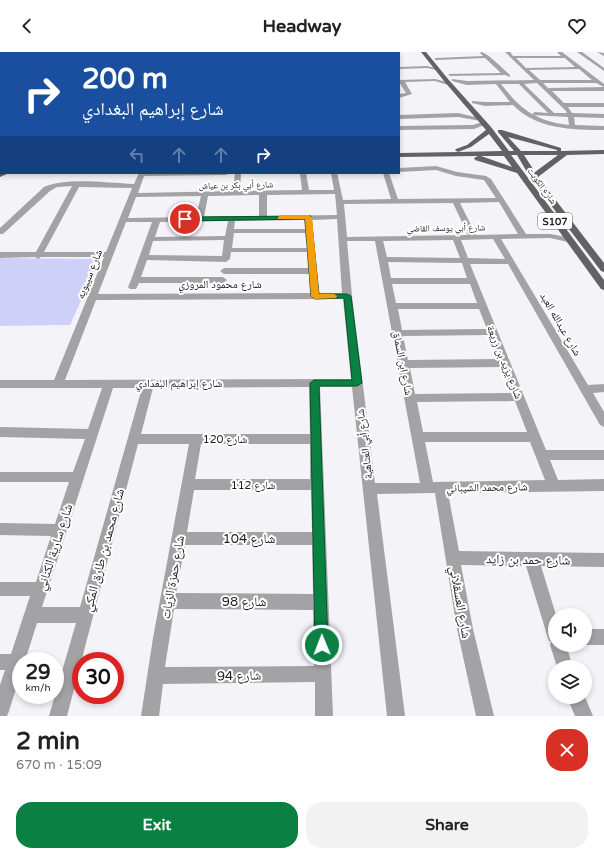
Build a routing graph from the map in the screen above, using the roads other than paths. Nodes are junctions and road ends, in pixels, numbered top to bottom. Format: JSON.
{"nodes":[{"id":1,"x":424,"y":52,"type":"edge"},
{"id":2,"x":430,"y":52,"type":"edge"},
{"id":3,"x":460,"y":52,"type":"edge"},
{"id":4,"x":481,"y":52,"type":"edge"},
{"id":5,"x":490,"y":52,"type":"edge"},
{"id":6,"x":507,"y":52,"type":"edge"},
{"id":7,"x":559,"y":52,"type":"edge"},
{"id":8,"x":579,"y":52,"type":"edge"},
{"id":9,"x":599,"y":52,"type":"edge"},
{"id":10,"x":453,"y":53,"type":"edge"},
{"id":11,"x":604,"y":55,"type":"edge"},
{"id":12,"x":486,"y":57,"type":"junction"},
{"id":13,"x":513,"y":57,"type":"junction"},
{"id":14,"x":565,"y":57,"type":"junction"},
{"id":15,"x":466,"y":58,"type":"junction"},
{"id":16,"x":572,"y":62,"type":"junction"},
{"id":17,"x":436,"y":63,"type":"junction"},
{"id":18,"x":472,"y":63,"type":"dead end"},
{"id":19,"x":517,"y":63,"type":"junction"},
{"id":20,"x":494,"y":64,"type":"junction"},
{"id":21,"x":501,"y":64,"type":"dead end"},
{"id":22,"x":604,"y":65,"type":"edge"},
{"id":23,"x":580,"y":66,"type":"junction"},
{"id":24,"x":591,"y":66,"type":"dead end"},
{"id":25,"x":598,"y":66,"type":"junction"},
{"id":26,"x":400,"y":68,"type":"edge"},
{"id":27,"x":477,"y":69,"type":"dead end"},
{"id":28,"x":525,"y":69,"type":"junction"},
{"id":29,"x":604,"y":70,"type":"edge"},
{"id":30,"x":482,"y":74,"type":"junction"},
{"id":31,"x":505,"y":74,"type":"junction"},
{"id":32,"x":572,"y":74,"type":"dead end"},
{"id":33,"x":580,"y":74,"type":"dead end"},
{"id":34,"x":588,"y":74,"type":"junction"},
{"id":35,"x":532,"y":75,"type":"junction"},
{"id":36,"x":451,"y":80,"type":"junction"},
{"id":37,"x":400,"y":81,"type":"edge"},
{"id":38,"x":597,"y":81,"type":"junction"},
{"id":39,"x":497,"y":82,"type":"junction"},
{"id":40,"x":517,"y":82,"type":"junction"},
{"id":41,"x":539,"y":82,"type":"junction"},
{"id":42,"x":604,"y":87,"type":"edge"},
{"id":43,"x":548,"y":90,"type":"junction"},
{"id":44,"x":400,"y":96,"type":"edge"},
{"id":45,"x":555,"y":97,"type":"junction"},
{"id":46,"x":562,"y":97,"type":"dead end"},
{"id":47,"x":514,"y":103,"type":"junction"},
{"id":48,"x":563,"y":105,"type":"junction"},
{"id":49,"x":604,"y":105,"type":"edge"},
{"id":50,"x":475,"y":106,"type":"junction"},
{"id":51,"x":526,"y":113,"type":"junction"},
{"id":52,"x":458,"y":115,"type":"junction"},
{"id":53,"x":553,"y":115,"type":"junction"},
{"id":54,"x":571,"y":116,"type":"junction"},
{"id":55,"x":604,"y":116,"type":"edge"},
{"id":56,"x":400,"y":117,"type":"edge"},
{"id":57,"x":483,"y":121,"type":"junction"},
{"id":58,"x":572,"y":126,"type":"junction"},
{"id":59,"x":400,"y":128,"type":"edge"},
{"id":60,"x":604,"y":128,"type":"edge"},
{"id":61,"x":490,"y":130,"type":"junction"},
{"id":62,"x":503,"y":133,"type":"junction"},
{"id":63,"x":604,"y":148,"type":"edge"},
{"id":64,"x":559,"y":149,"type":"junction"},
{"id":65,"x":400,"y":151,"type":"edge"},
{"id":66,"x":461,"y":152,"type":"junction"},
{"id":67,"x":506,"y":152,"type":"junction"},
{"id":68,"x":518,"y":152,"type":"junction"},
{"id":69,"x":604,"y":152,"type":"edge"},
{"id":70,"x":568,"y":153,"type":"junction"},
{"id":71,"x":400,"y":155,"type":"edge"},
{"id":72,"x":400,"y":170,"type":"edge"},
{"id":73,"x":520,"y":172,"type":"junction"},
{"id":74,"x":142,"y":174,"type":"edge"},
{"id":75,"x":144,"y":174,"type":"edge"},
{"id":76,"x":221,"y":174,"type":"edge"},
{"id":77,"x":238,"y":174,"type":"edge"},
{"id":78,"x":303,"y":174,"type":"edge"},
{"id":79,"x":334,"y":174,"type":"edge"},
{"id":80,"x":386,"y":174,"type":"edge"},
{"id":81,"x":534,"y":177,"type":"junction"},
{"id":82,"x":77,"y":184,"type":"junction"},
{"id":83,"x":168,"y":184,"type":"edge"},
{"id":84,"x":137,"y":186,"type":"junction"},
{"id":85,"x":263,"y":193,"type":"junction"},
{"id":86,"x":306,"y":193,"type":"junction"},
{"id":87,"x":205,"y":194,"type":"junction"},
{"id":88,"x":236,"y":194,"type":"junction"},
{"id":89,"x":133,"y":195,"type":"junction"},
{"id":90,"x":339,"y":197,"type":"junction"},
{"id":91,"x":455,"y":200,"type":"junction"},
{"id":92,"x":501,"y":200,"type":"junction"},
{"id":93,"x":395,"y":201,"type":"junction"},
{"id":94,"x":263,"y":217,"type":"junction"},
{"id":95,"x":308,"y":217,"type":"junction"},
{"id":96,"x":342,"y":217,"type":"junction"},
{"id":97,"x":200,"y":218,"type":"junction"},
{"id":98,"x":232,"y":218,"type":"junction"},
{"id":99,"x":157,"y":219,"type":"junction"},
{"id":100,"x":124,"y":220,"type":"junction"},
{"id":101,"x":561,"y":230,"type":"junction"},
{"id":102,"x":310,"y":231,"type":"junction"},
{"id":103,"x":0,"y":232,"type":"edge"},
{"id":104,"x":230,"y":234,"type":"junction"},
{"id":105,"x":523,"y":236,"type":"junction"},
{"id":106,"x":550,"y":236,"type":"junction"},
{"id":107,"x":472,"y":237,"type":"junction"},
{"id":108,"x":496,"y":237,"type":"junction"},
{"id":109,"x":456,"y":238,"type":"junction"},
{"id":110,"x":150,"y":239,"type":"junction"},
{"id":111,"x":343,"y":239,"type":"junction"},
{"id":112,"x":379,"y":239,"type":"junction"},
{"id":113,"x":568,"y":240,"type":"junction"},
{"id":114,"x":228,"y":250,"type":"junction"},
{"id":115,"x":311,"y":250,"type":"junction"},
{"id":116,"x":110,"y":254,"type":"junction"},
{"id":117,"x":0,"y":255,"type":"edge"},
{"id":118,"x":38,"y":256,"type":"junction"},
{"id":119,"x":143,"y":257,"type":"junction"},
{"id":120,"x":226,"y":259,"type":"junction"},
{"id":121,"x":383,"y":259,"type":"junction"},
{"id":122,"x":465,"y":260,"type":"junction"},
{"id":123,"x":511,"y":262,"type":"junction"},
{"id":124,"x":604,"y":269,"type":"edge"},
{"id":125,"x":313,"y":271,"type":"junction"},
{"id":126,"x":224,"y":275,"type":"junction"},
{"id":127,"x":135,"y":280,"type":"junction"},
{"id":128,"x":161,"y":280,"type":"junction"},
{"id":129,"x":387,"y":281,"type":"junction"},
{"id":130,"x":473,"y":281,"type":"junction"},
{"id":131,"x":604,"y":288,"type":"edge"},
{"id":132,"x":220,"y":296,"type":"junction"},
{"id":133,"x":315,"y":296,"type":"junction"},
{"id":134,"x":347,"y":296,"type":"junction"},
{"id":135,"x":93,"y":297,"type":"junction"},
{"id":136,"x":129,"y":297,"type":"junction"},
{"id":137,"x":156,"y":297,"type":"junction"},
{"id":138,"x":392,"y":306,"type":"junction"},
{"id":139,"x":483,"y":306,"type":"junction"},
{"id":140,"x":493,"y":332,"type":"junction"},
{"id":141,"x":397,"y":333,"type":"junction"},
{"id":142,"x":506,"y":363,"type":"junction"},
{"id":143,"x":403,"y":364,"type":"junction"},
{"id":144,"x":58,"y":383,"type":"junction"},
{"id":145,"x":109,"y":383,"type":"junction"},
{"id":146,"x":149,"y":383,"type":"junction"},
{"id":147,"x":314,"y":383,"type":"junction"},
{"id":148,"x":357,"y":383,"type":"junction"},
{"id":149,"x":0,"y":384,"type":"edge"},
{"id":150,"x":604,"y":388,"type":"edge"},
{"id":151,"x":585,"y":389,"type":"junction"},
{"id":152,"x":519,"y":397,"type":"junction"},
{"id":153,"x":410,"y":398,"type":"junction"},
{"id":154,"x":604,"y":422,"type":"edge"},
{"id":155,"x":0,"y":432,"type":"edge"},
{"id":156,"x":92,"y":434,"type":"junction"},
{"id":157,"x":418,"y":437,"type":"junction"},
{"id":158,"x":535,"y":437,"type":"junction"},
{"id":159,"x":133,"y":439,"type":"junction"},
{"id":160,"x":196,"y":439,"type":"junction"},
{"id":161,"x":316,"y":439,"type":"junction"},
{"id":162,"x":542,"y":455,"type":"junction"},
{"id":163,"x":604,"y":455,"type":"edge"},
{"id":164,"x":0,"y":477,"type":"edge"},
{"id":165,"x":78,"y":477,"type":"junction"},
{"id":166,"x":188,"y":484,"type":"junction"},
{"id":167,"x":317,"y":485,"type":"junction"},
{"id":168,"x":604,"y":485,"type":"edge"},
{"id":169,"x":554,"y":486,"type":"junction"},
{"id":170,"x":369,"y":488,"type":"junction"},
{"id":171,"x":434,"y":488,"type":"junction"},
{"id":172,"x":0,"y":529,"type":"edge"},
{"id":173,"x":60,"y":530,"type":"junction"},
{"id":174,"x":179,"y":538,"type":"junction"},
{"id":175,"x":319,"y":539,"type":"junction"},
{"id":176,"x":453,"y":558,"type":"junction"},
{"id":177,"x":531,"y":559,"type":"junction"},
{"id":178,"x":604,"y":560,"type":"edge"},
{"id":179,"x":0,"y":589,"type":"edge"},
{"id":180,"x":40,"y":589,"type":"junction"},
{"id":181,"x":168,"y":601,"type":"junction"},
{"id":182,"x":321,"y":602,"type":"junction"},
{"id":183,"x":548,"y":613,"type":"edge"},
{"id":184,"x":32,"y":615,"type":"junction"},
{"id":185,"x":85,"y":615,"type":"junction"},
{"id":186,"x":592,"y":637,"type":"edge"},
{"id":187,"x":604,"y":637,"type":"edge"},
{"id":188,"x":8,"y":662,"type":"edge"},
{"id":189,"x":322,"y":674,"type":"junction"},
{"id":190,"x":155,"y":676,"type":"junction"},
{"id":191,"x":579,"y":704,"type":"edge"},
{"id":192,"x":0,"y":711,"type":"edge"},
{"id":193,"x":58,"y":716,"type":"edge"},
{"id":194,"x":150,"y":716,"type":"edge"},
{"id":195,"x":324,"y":716,"type":"edge"},
{"id":196,"x":396,"y":716,"type":"edge"},
{"id":197,"x":485,"y":716,"type":"edge"},
{"id":198,"x":584,"y":716,"type":"edge"}],
"edges":[{"from":1,"to":17,"type":"main road"},
{"from":2,"to":17,"type":"main road"},
{"from":3,"to":10,"type":"street"},
{"from":3,"to":15,"type":"street"},
{"from":4,"to":5,"type":"street"},
{"from":4,"to":12,"type":"street"},
{"from":6,"to":13,"type":"street"},
{"from":7,"to":14,"type":"street"},
{"from":8,"to":25,"type":"street"},
{"from":9,"to":11,"type":"street"},
{"from":12,"to":15,"type":"street"},
{"from":12,"to":20,"type":"street"},
{"from":13,"to":14,"type":"street"},
{"from":13,"to":19,"type":"street"},
{"from":14,"to":16,"type":"street"},
{"from":15,"to":17,"type":"street"},
{"from":15,"to":18,"type":"street"},
{"from":16,"to":19,"type":"street"},
{"from":16,"to":23,"type":"street"},
{"from":17,"to":26,"type":"street"},
{"from":17,"to":36,"type":"main road"},
{"from":19,"to":28,"type":"street"},
{"from":20,"to":21,"type":"street"},
{"from":20,"to":31,"type":"street"},
{"from":22,"to":25,"type":"street"},
{"from":23,"to":28,"type":"street"},
{"from":23,"to":34,"type":"street"},
{"from":24,"to":25,"type":"street"},
{"from":25,"to":29,"type":"street"},
{"from":27,"to":30,"type":"street"},
{"from":28,"to":35,"type":"street"},
{"from":30,"to":31,"type":"street"},
{"from":30,"to":36,"type":"street"},
{"from":31,"to":40,"type":"street"},
{"from":32,"to":35,"type":"street"},
{"from":33,"to":34,"type":"street"},
{"from":34,"to":38,"type":"street"},
{"from":35,"to":41,"type":"street"},
{"from":36,"to":37,"type":"street"},
{"from":36,"to":39,"type":"street"},
{"from":36,"to":50,"type":"main road"},
{"from":36,"to":50,"type":"main road"},
{"from":37,"to":44,"type":"street"},
{"from":38,"to":41,"type":"street"},
{"from":38,"to":42,"type":"street"},
{"from":39,"to":40,"type":"street"},
{"from":39,"to":47,"type":"street"},
{"from":40,"to":41,"type":"street"},
{"from":40,"to":53,"type":"street"},
{"from":41,"to":43,"type":"street"},
{"from":42,"to":43,"type":"street"},
{"from":43,"to":45,"type":"street"},
{"from":45,"to":46,"type":"street"},
{"from":45,"to":48,"type":"street"},
{"from":47,"to":50,"type":"street"},
{"from":47,"to":51,"type":"street"},
{"from":48,"to":49,"type":"street"},
{"from":48,"to":54,"type":"street"},
{"from":50,"to":52,"type":"street"},
{"from":50,"to":57,"type":"main road","name":"شارع الكويت"},
{"from":50,"to":62,"type":"main road","name":"شارع الكويت"},
{"from":51,"to":53,"type":"street"},
{"from":51,"to":58,"type":"street"},
{"from":52,"to":56,"type":"street"},
{"from":52,"to":57,"type":"street"},
{"from":53,"to":54,"type":"street"},
{"from":54,"to":55,"type":"street"},
{"from":54,"to":58,"type":"street"},
{"from":57,"to":59,"type":"street"},
{"from":57,"to":61,"type":"main road","name":"شارع الكويت"},
{"from":58,"to":60,"type":"street"},
{"from":61,"to":66,"type":"main road"},
{"from":61,"to":67,"type":"main road","name":"شارع الكويت"},
{"from":62,"to":64,"type":"main road"},
{"from":62,"to":68,"type":"main road","name":"شارع الكويت"},
{"from":63,"to":64,"type":"main road"},
{"from":64,"to":68,"type":"main road"},
{"from":65,"to":66,"type":"main road"},
{"from":66,"to":67,"type":"main road"},
{"from":66,"to":71,"type":"main road"},
{"from":66,"to":73,"type":"main road"},
{"from":67,"to":68,"type":"main road"},
{"from":67,"to":73,"type":"main road","name":"شارع الكويت","number":"S107"},
{"from":68,"to":70,"type":"main road"},
{"from":68,"to":81,"type":"main road","name":"شارع الكويت","number":"S107"},
{"from":69,"to":70,"type":"main road"},
{"from":70,"to":81,"type":"main road"},
{"from":72,"to":92,"type":"street"},
{"from":73,"to":101,"type":"main road","name":"شارع الكويت","number":"S107"},
{"from":74,"to":84,"type":"street","name":"شارع سيبويه"},
{"from":75,"to":83,"type":"street"},
{"from":76,"to":83,"type":"street"},
{"from":77,"to":88,"type":"street"},
{"from":78,"to":86,"type":"street"},
{"from":79,"to":90,"type":"street","name":"شارع أبي العتاهية"},
{"from":80,"to":93,"type":"street"},
{"from":81,"to":124,"type":"main road","name":"شارع الكويت","number":"S107"},
{"from":82,"to":84,"type":"street"},
{"from":82,"to":103,"type":"street"},
{"from":82,"to":118,"type":"street"},
{"from":83,"to":87,"type":"street","name":"شارع أبي بكر بن عياش"},
{"from":83,"to":89,"type":"street","name":"شارع أبي بكر بن عياش"},
{"from":84,"to":89,"type":"street","name":"شارع سيبويه"},
{"from":85,"to":86,"type":"street","name":"شارع أبي بكر بن عياش"},
{"from":85,"to":88,"type":"street","name":"شارع أبي بكر بن عياش"},
{"from":85,"to":94,"type":"street"},
{"from":86,"to":90,"type":"street","name":"شارع أبي بكر بن عياش"},
{"from":87,"to":88,"type":"street","name":"شارع أبي بكر بن عياش"},
{"from":87,"to":97,"type":"street"},
{"from":89,"to":100,"type":"street","name":"شارع سيبويه"},
{"from":90,"to":93,"type":"street","name":"شارع أبي بكر بن عياش"},
{"from":90,"to":96,"type":"street","name":"شارع أبي العتاهية"},
{"from":91,"to":92,"type":"street","name":"شارع أبي بكر بن عياش"},
{"from":91,"to":93,"type":"street","name":"شارع أبي بكر بن عياش"},
{"from":91,"to":107,"type":"street"},
{"from":92,"to":105,"type":"street"},
{"from":94,"to":95,"type":"street"},
{"from":94,"to":98,"type":"street"},
{"from":95,"to":96,"type":"street"},
{"from":95,"to":102,"type":"street"},
{"from":96,"to":111,"type":"street","name":"شارع أبي العتاهية"},
{"from":97,"to":98,"type":"street"},
{"from":97,"to":99,"type":"street"},
{"from":98,"to":104,"type":"street"},
{"from":99,"to":100,"type":"street"},
{"from":99,"to":110,"type":"street"},
{"from":100,"to":116,"type":"street","name":"شارع سيبويه"},
{"from":101,"to":106,"type":"street","name":"شارع أبي يوسف القاضي"},
{"from":101,"to":113,"type":"main road","name":"شارع الكويت","number":"S107"},
{"from":102,"to":104,"type":"street"},
{"from":102,"to":115,"type":"street"},
{"from":104,"to":110,"type":"street"},
{"from":104,"to":114,"type":"street"},
{"from":105,"to":106,"type":"street","name":"شارع أبي يوسف القاضي"},
{"from":105,"to":108,"type":"street","name":"شارع أبي يوسف القاضي"},
{"from":106,"to":113,"type":"street","name":"شارع أبي يوسف القاضي"},
{"from":107,"to":108,"type":"street","name":"شارع أبي يوسف القاضي"},
{"from":107,"to":109,"type":"street","name":"شارع أبي يوسف القاضي"},
{"from":108,"to":123,"type":"street","name":"شارع عبدالله العبد"},
{"from":109,"to":112,"type":"street","name":"شارع أبي يوسف القاضي"},
{"from":109,"to":122,"type":"street","name":"شارع يزيد بن زريعة"},
{"from":110,"to":119,"type":"street"},
{"from":111,"to":112,"type":"street","name":"شارع أبي يوسف القاضي"},
{"from":111,"to":134,"type":"street","name":"شارع أبي العتاهية"},
{"from":112,"to":121,"type":"street","name":"شارع ابن السماق"},
{"from":113,"to":131,"type":"main road","name":"شارع الكويت","number":"S107"},
{"from":114,"to":115,"type":"street"},
{"from":114,"to":120,"type":"street"},
{"from":115,"to":125,"type":"street"},
{"from":116,"to":118,"type":"street"},
{"from":116,"to":135,"type":"street","name":"شارع سيبويه"},
{"from":117,"to":118,"type":"street"},
{"from":119,"to":120,"type":"street"},
{"from":119,"to":127,"type":"street"},
{"from":120,"to":126,"type":"street"},
{"from":121,"to":122,"type":"street"},
{"from":121,"to":129,"type":"street","name":"شارع ابن السماق"},
{"from":122,"to":123,"type":"street"},
{"from":122,"to":130,"type":"street","name":"شارع يزيد بن زريعة"},
{"from":123,"to":151,"type":"street","name":"شارع عبدالله العبد"},
{"from":125,"to":126,"type":"street"},
{"from":125,"to":133,"type":"street"},
{"from":126,"to":128,"type":"street"},
{"from":126,"to":132,"type":"street"},
{"from":127,"to":128,"type":"street"},
{"from":127,"to":136,"type":"street"},
{"from":128,"to":137,"type":"street"},
{"from":129,"to":130,"type":"street"},
{"from":129,"to":138,"type":"street","name":"شارع ابن السماق"},
{"from":130,"to":139,"type":"street","name":"شارع يزيد بن زريعة"},
{"from":132,"to":133,"type":"street","name":"شارع محمود المروزي"},
{"from":132,"to":137,"type":"street","name":"شارع محمود المروزي"},
{"from":133,"to":134,"type":"street","name":"شارع محمود المروزي"},
{"from":134,"to":148,"type":"street","name":"شارع أبي العتاهية"},
{"from":135,"to":136,"type":"street","name":"شارع محمود المروزي"},
{"from":135,"to":144,"type":"street","name":"شارع سيبويه"},
{"from":136,"to":137,"type":"street","name":"شارع محمود المروزي"},
{"from":138,"to":139,"type":"street"},
{"from":138,"to":141,"type":"street","name":"شارع ابن السماق"},
{"from":139,"to":140,"type":"street","name":"شارع يزيد بن زريعة"},
{"from":140,"to":141,"type":"street"},
{"from":140,"to":142,"type":"street","name":"شارع يزيد بن زريعة"},
{"from":141,"to":143,"type":"street","name":"شارع ابن السماق"},
{"from":142,"to":143,"type":"street"},
{"from":142,"to":152,"type":"street","name":"شارع يزيد بن زريعة"},
{"from":143,"to":153,"type":"street","name":"شارع ابن السماق"},
{"from":144,"to":145,"type":"street","name":"شارع إبراهيم البغدادي"},
{"from":144,"to":149,"type":"street","name":"شارع إبراهيم البغدادي"},
{"from":145,"to":146,"type":"street","name":"شارع إبراهيم البغدادي"},
{"from":145,"to":156,"type":"street","name":"شارع سارية الكناني"},
{"from":146,"to":147,"type":"street","name":"شارع إبراهيم البغدادي"},
{"from":146,"to":159,"type":"street","name":"شارع محمد بن طارق المكي"},
{"from":147,"to":148,"type":"street","name":"شارع إبراهيم البغدادي"},
{"from":147,"to":161,"type":"street"},
{"from":148,"to":170,"type":"street","name":"شارع أبي العتاهية"},
{"from":150,"to":151,"type":"street"},
{"from":151,"to":154,"type":"street","name":"شارع عبدالله العبد"},
{"from":152,"to":153,"type":"street"},
{"from":152,"to":158,"type":"street","name":"شارع يزيد بن زريعة"},
{"from":153,"to":157,"type":"street","name":"شارع ابن السماق"},
{"from":155,"to":156,"type":"street"},
{"from":156,"to":165,"type":"street","name":"شارع سارية الكناني"},
{"from":157,"to":158,"type":"street"},
{"from":157,"to":171,"type":"street","name":"شارع ابن السماق"},
{"from":158,"to":162,"type":"street","name":"شارع يزيد بن زريعة"},
{"from":159,"to":160,"type":"street","name":"شارع 120"},
{"from":159,"to":185,"type":"street","name":"شارع محمد بن طارق المكي"},
{"from":160,"to":161,"type":"street","name":"شارع 120"},
{"from":160,"to":166,"type":"street","name":"شارع حمزة الزيات"},
{"from":161,"to":167,"type":"street"},
{"from":162,"to":163,"type":"street"},
{"from":162,"to":169,"type":"street","name":"شارع يزيد بن زريعة"},
{"from":164,"to":165,"type":"street"},
{"from":165,"to":173,"type":"street","name":"شارع سارية الكناني"},
{"from":166,"to":167,"type":"street","name":"شارع 112"},
{"from":166,"to":174,"type":"street","name":"شارع حمزة الزيات"},
{"from":167,"to":175,"type":"street"},
{"from":168,"to":169,"type":"street","name":"شارع محمد الشيباني"},
{"from":169,"to":171,"type":"street","name":"شارع محمد الشيباني"},
{"from":170,"to":171,"type":"street","name":"شارع محمد الشيباني"},
{"from":170,"to":196,"type":"street","name":"شارع أبي العتاهية"},
{"from":171,"to":176,"type":"street","name":"شارع العسقلاني"},
{"from":172,"to":173,"type":"street"},
{"from":173,"to":180,"type":"street","name":"شارع سارية الكناني"},
{"from":174,"to":175,"type":"street","name":"شارع 104"},
{"from":174,"to":181,"type":"street","name":"شارع حمزة الزيات"},
{"from":175,"to":182,"type":"street"},
{"from":176,"to":177,"type":"street","name":"شارع حمد بن زايد"},
{"from":176,"to":197,"type":"street","name":"شارع العسقلاني"},
{"from":177,"to":178,"type":"street","name":"شارع حمد بن زايد"},
{"from":177,"to":183,"type":"street"},
{"from":179,"to":180,"type":"street"},
{"from":180,"to":184,"type":"street","name":"شارع سارية الكناني"},
{"from":181,"to":182,"type":"street","name":"شارع 98"},
{"from":181,"to":190,"type":"street","name":"شارع حمزة الزيات"},
{"from":182,"to":189,"type":"street"},
{"from":184,"to":185,"type":"street"},
{"from":184,"to":188,"type":"street","name":"شارع سارية الكناني"},
{"from":185,"to":193,"type":"street","name":"شارع محمد بن طارق المكي"},
{"from":186,"to":187,"type":"street"},
{"from":188,"to":192,"type":"street","name":"شارع سارية الكناني"},
{"from":189,"to":190,"type":"street","name":"شارع 94"},
{"from":189,"to":195,"type":"street"},
{"from":190,"to":194,"type":"street","name":"شارع حمزة الزيات"},
{"from":191,"to":198,"type":"street"}]}
